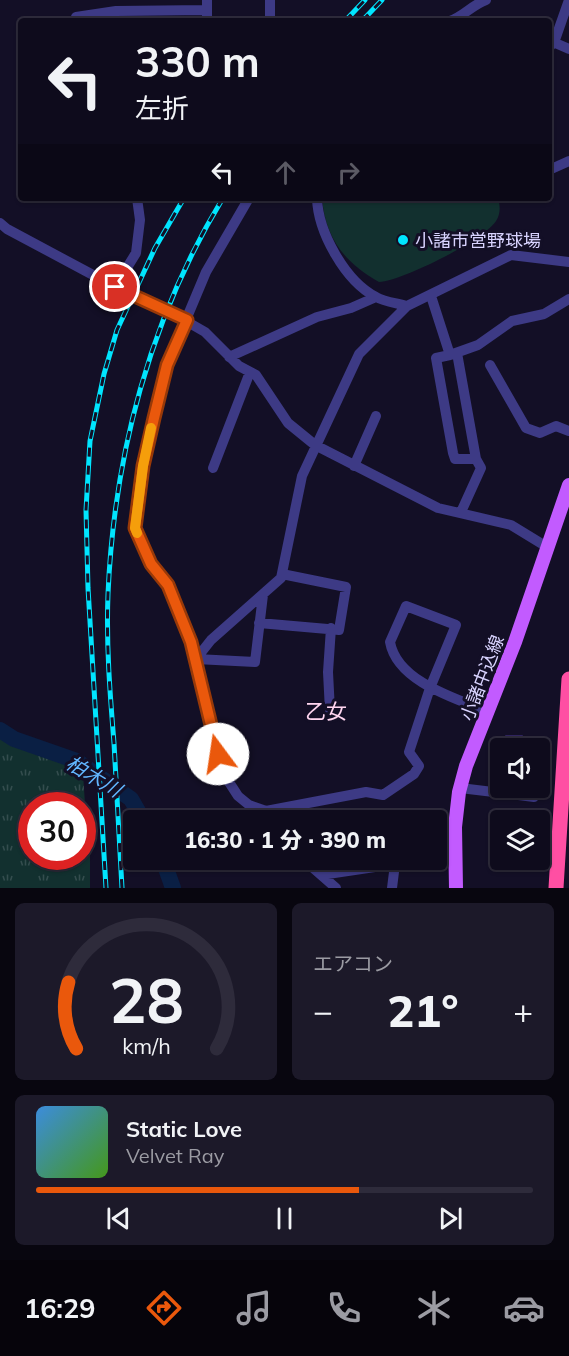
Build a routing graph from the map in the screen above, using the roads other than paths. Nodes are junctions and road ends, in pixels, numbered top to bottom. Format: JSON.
{"nodes":[{"id":1,"x":270,"y":0,"type":"edge"},
{"id":2,"x":486,"y":0,"type":"edge"},
{"id":3,"x":569,"y":0,"type":"edge"},
{"id":4,"x":207,"y":10,"type":"edge"},
{"id":5,"x":117,"y":16,"type":"edge"},
{"id":6,"x":76,"y":17,"type":"dead end"},
{"id":7,"x":270,"y":18,"type":"edge"},
{"id":8,"x":458,"y":18,"type":"edge"},
{"id":9,"x":552,"y":42,"type":"edge"},
{"id":10,"x":552,"y":45,"type":"edge"},
{"id":11,"x":569,"y":49,"type":"edge"},
{"id":12,"x":569,"y":160,"type":"edge"},
{"id":13,"x":552,"y":168,"type":"edge"},
{"id":14,"x":138,"y":201,"type":"edge"},
{"id":15,"x":247,"y":201,"type":"edge"},
{"id":16,"x":317,"y":201,"type":"edge"},
{"id":17,"x":0,"y":223,"type":"edge"},
{"id":18,"x":569,"y":262,"type":"edge"},
{"id":19,"x":119,"y":289,"type":"junction"},
{"id":20,"x":431,"y":296,"type":"junction"},
{"id":21,"x":376,"y":297,"type":"junction"},
{"id":22,"x":569,"y":299,"type":"edge"},
{"id":23,"x":407,"y":306,"type":"junction"},
{"id":24,"x":187,"y":320,"type":"junction"},
{"id":25,"x":454,"y":354,"type":"junction"},
{"id":26,"x":229,"y":357,"type":"junction"},
{"id":27,"x":490,"y":365,"type":"dead end"},
{"id":28,"x":250,"y":372,"type":"junction"},
{"id":29,"x":376,"y":416,"type":"dead end"},
{"id":30,"x":569,"y":431,"type":"edge"},
{"id":31,"x":315,"y":445,"type":"junction"},
{"id":32,"x":476,"y":459,"type":"junction"},
{"id":33,"x":354,"y":466,"type":"junction"},
{"id":34,"x":213,"y":468,"type":"dead end"},
{"id":35,"x":569,"y":485,"type":"edge"},
{"id":36,"x":461,"y":512,"type":"junction"},
{"id":37,"x":547,"y":547,"type":"junction"},
{"id":38,"x":282,"y":574,"type":"junction"},
{"id":39,"x":263,"y":595,"type":"junction"},
{"id":40,"x":259,"y":623,"type":"junction"},
{"id":41,"x":331,"y":628,"type":"junction"},
{"id":42,"x":196,"y":659,"type":"junction"},
{"id":43,"x":569,"y":679,"type":"edge"},
{"id":44,"x":430,"y":688,"type":"junction"},
{"id":45,"x":330,"y":711,"type":"dead end"},
{"id":46,"x":489,"y":712,"type":"junction"},
{"id":47,"x":460,"y":788,"type":"junction"},
{"id":48,"x":490,"y":792,"type":"edge"},
{"id":49,"x":258,"y":810,"type":"edge"},
{"id":50,"x":293,"y":810,"type":"edge"},
{"id":51,"x":315,"y":870,"type":"edge"},
{"id":52,"x":321,"y":875,"type":"junction"},
{"id":53,"x":336,"y":888,"type":"edge"},
{"id":54,"x":392,"y":888,"type":"edge"},
{"id":55,"x":456,"y":888,"type":"edge"},
{"id":56,"x":556,"y":888,"type":"edge"}],
"edges":[{"from":1,"to":7,"type":"street"},
{"from":2,"to":8,"type":"street"},
{"from":3,"to":9,"type":"street"},
{"from":4,"to":5,"type":"street"},
{"from":5,"to":6,"type":"street"},
{"from":10,"to":11,"type":"street"},
{"from":12,"to":13,"type":"street"},
{"from":14,"to":19,"type":"street"},
{"from":15,"to":24,"type":"street"},
{"from":16,"to":21,"type":"street"},
{"from":17,"to":19,"type":"street"},
{"from":18,"to":20,"type":"street"},
{"from":19,"to":24,"type":"street","bridge":true},
{"from":20,"to":23,"type":"street"},
{"from":20,"to":25,"type":"street"},
{"from":21,"to":23,"type":"street"},
{"from":21,"to":26,"type":"street"},
{"from":22,"to":25,"type":"street"},
{"from":23,"to":31,"type":"street"},
{"from":24,"to":26,"type":"street"},
{"from":24,"to":42,"type":"street"},
{"from":25,"to":32,"type":"street"},
{"from":25,"to":32,"type":"street"},
{"from":26,"to":28,"type":"street"},
{"from":27,"to":30,"type":"street"},
{"from":28,"to":31,"type":"street"},
{"from":28,"to":34,"type":"street"},
{"from":29,"to":33,"type":"street"},
{"from":31,"to":33,"type":"street"},
{"from":31,"to":38,"type":"street"},
{"from":32,"to":36,"type":"street"},
{"from":33,"to":36,"type":"street"},
{"from":35,"to":37,"type":"main road","name":"小諸中込線"},
{"from":36,"to":37,"type":"street"},
{"from":37,"to":46,"type":"main road","name":"小諸中込線"},
{"from":38,"to":39,"type":"street"},
{"from":38,"to":41,"type":"street"},
{"from":39,"to":40,"type":"street"},
{"from":39,"to":42,"type":"street"},
{"from":40,"to":41,"type":"street"},
{"from":40,"to":42,"type":"street"},
{"from":41,"to":45,"type":"street"},
{"from":42,"to":49,"type":"street"},
{"from":43,"to":56,"type":"highway"},
{"from":44,"to":44,"type":"street"},
{"from":44,"to":46,"type":"street"},
{"from":44,"to":50,"type":"street"},
{"from":46,"to":47,"type":"main road","name":"小諸中込線"},
{"from":47,"to":48,"type":"street"},
{"from":47,"to":55,"type":"main road","name":"小諸中込線"},
{"from":51,"to":52,"type":"street"},
{"from":52,"to":53,"type":"street"},
{"from":52,"to":54,"type":"street"}]}
